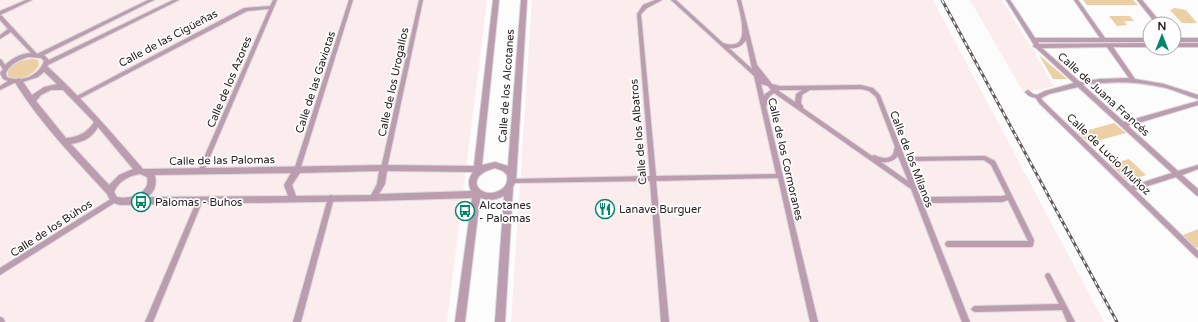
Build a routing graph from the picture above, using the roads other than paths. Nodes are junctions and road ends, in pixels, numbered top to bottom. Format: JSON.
{"nodes":[{"id":1,"x":30,"y":0,"type":"edge"},
{"id":2,"x":152,"y":0,"type":"edge"},
{"id":3,"x":177,"y":0,"type":"edge"},
{"id":4,"x":275,"y":0,"type":"edge"},
{"id":5,"x":351,"y":0,"type":"edge"},
{"id":6,"x":422,"y":0,"type":"edge"},
{"id":7,"x":496,"y":0,"type":"edge"},
{"id":8,"x":524,"y":0,"type":"edge"},
{"id":9,"x":660,"y":0,"type":"edge"},
{"id":10,"x":673,"y":0,"type":"edge"},
{"id":11,"x":739,"y":0,"type":"edge"},
{"id":12,"x":1008,"y":0,"type":"edge"},
{"id":13,"x":1076,"y":0,"type":"edge"},
{"id":14,"x":1139,"y":0,"type":"edge"},
{"id":15,"x":272,"y":7,"type":"junction"},
{"id":16,"x":0,"y":13,"type":"edge"},
{"id":17,"x":1152,"y":16,"type":"edge"},
{"id":18,"x":0,"y":17,"type":"edge"},
{"id":19,"x":746,"y":28,"type":"junction"},
{"id":20,"x":12,"y":29,"type":"junction"},
{"id":21,"x":0,"y":37,"type":"edge"},
{"id":22,"x":1033,"y":40,"type":"junction"},
{"id":23,"x":1104,"y":40,"type":"junction"},
{"id":24,"x":1142,"y":40,"type":"edge"},
{"id":25,"x":1198,"y":40,"type":"edge"},
{"id":26,"x":718,"y":42,"type":"junction"},
{"id":27,"x":1182,"y":42,"type":"edge"},
{"id":28,"x":1182,"y":44,"type":"edge"},
{"id":29,"x":1198,"y":45,"type":"edge"},
{"id":30,"x":1036,"y":46,"type":"junction"},
{"id":31,"x":1109,"y":46,"type":"junction"},
{"id":32,"x":1142,"y":46,"type":"edge"},
{"id":33,"x":37,"y":54,"type":"junction"},
{"id":34,"x":0,"y":61,"type":"edge"},
{"id":35,"x":45,"y":66,"type":"junction"},
{"id":36,"x":755,"y":66,"type":"junction"},
{"id":37,"x":3,"y":71,"type":"edge"},
{"id":38,"x":757,"y":76,"type":"junction"},
{"id":39,"x":15,"y":81,"type":"junction"},
{"id":40,"x":1134,"y":81,"type":"junction"},
{"id":41,"x":1078,"y":84,"type":"junction"},
{"id":42,"x":65,"y":87,"type":"junction"},
{"id":43,"x":814,"y":87,"type":"junction"},
{"id":44,"x":0,"y":88,"type":"edge"},
{"id":45,"x":775,"y":88,"type":"junction"},
{"id":46,"x":1028,"y":92,"type":"dead end"},
{"id":47,"x":1038,"y":97,"type":"junction"},
{"id":48,"x":1198,"y":97,"type":"edge"},
{"id":49,"x":77,"y":98,"type":"junction"},
{"id":50,"x":31,"y":101,"type":"junction"},
{"id":51,"x":1198,"y":103,"type":"edge"},
{"id":52,"x":764,"y":106,"type":"junction"},
{"id":53,"x":803,"y":110,"type":"junction"},
{"id":54,"x":98,"y":121,"type":"junction"},
{"id":55,"x":1124,"y":125,"type":"junction"},
{"id":56,"x":63,"y":141,"type":"junction"},
{"id":57,"x":897,"y":146,"type":"junction"},
{"id":58,"x":861,"y":151,"type":"junction"},
{"id":59,"x":911,"y":159,"type":"dead end"},
{"id":60,"x":1198,"y":167,"type":"edge"},
{"id":61,"x":384,"y":168,"type":"junction"},
{"id":62,"x":297,"y":170,"type":"junction"},
{"id":63,"x":478,"y":170,"type":"junction"},
{"id":64,"x":143,"y":171,"type":"junction"},
{"id":65,"x":201,"y":171,"type":"junction"},
{"id":66,"x":1176,"y":174,"type":"junction"},
{"id":67,"x":779,"y":176,"type":"junction"},
{"id":68,"x":652,"y":178,"type":"junction"},
{"id":69,"x":511,"y":181,"type":"junction"},
{"id":70,"x":912,"y":187,"type":"junction"},
{"id":71,"x":1130,"y":189,"type":"junction"},
{"id":72,"x":478,"y":193,"type":"junction"},
{"id":73,"x":1198,"y":193,"type":"edge"},
{"id":74,"x":112,"y":196,"type":"junction"},
{"id":75,"x":1010,"y":197,"type":"junction"},
{"id":76,"x":331,"y":198,"type":"junction"},
{"id":77,"x":373,"y":198,"type":"junction"},
{"id":78,"x":294,"y":199,"type":"junction"},
{"id":79,"x":200,"y":200,"type":"junction"},
{"id":80,"x":930,"y":200,"type":"dead end"},
{"id":81,"x":131,"y":201,"type":"junction"},
{"id":82,"x":948,"y":244,"type":"dead end"},
{"id":83,"x":1198,"y":255,"type":"edge"},
{"id":84,"x":0,"y":272,"type":"edge"},
{"id":85,"x":1048,"y":276,"type":"dead end"},
{"id":86,"x":1064,"y":307,"type":"junction"},
{"id":87,"x":975,"y":309,"type":"dead end"},
{"id":88,"x":149,"y":322,"type":"edge"},
{"id":89,"x":297,"y":322,"type":"edge"},
{"id":90,"x":460,"y":322,"type":"edge"},
{"id":91,"x":500,"y":322,"type":"edge"},
{"id":92,"x":665,"y":322,"type":"edge"},
{"id":93,"x":814,"y":322,"type":"edge"},
{"id":94,"x":966,"y":322,"type":"edge"},
{"id":95,"x":1071,"y":322,"type":"edge"}],
"edges":[{"from":1,"to":16,"type":"street"},
{"from":2,"to":33,"type":"street"},
{"from":3,"to":35,"type":"street"},
{"from":4,"to":15,"type":"street","name":"Calle de los Azores"},
{"from":5,"to":62,"type":"street","name":"Calle de las Gaviotas"},
{"from":6,"to":61,"type":"street","name":"Calle de los Urogallos"},
{"from":7,"to":63,"type":"street","name":"Calle de los Alcotanes"},
{"from":8,"to":69,"type":"street","name":"Calle de los Alcotanes"},
{"from":9,"to":68,"type":"street","name":"Calle de los Albatros"},
{"from":10,"to":26,"type":"street"},
{"from":11,"to":19,"type":"street","name":"Calle de los Cormoranes"},
{"from":12,"to":22,"type":"street","name":"Calle de Juana Francés"},
{"from":13,"to":23,"type":"street"},
{"from":14,"to":17,"type":"street"},
{"from":15,"to":49,"type":"street","name":"Calle de las Cigüeñas"},
{"from":15,"to":65,"type":"street","name":"Calle de los Azores"},
{"from":18,"to":20,"type":"street"},
{"from":19,"to":26,"type":"street"},
{"from":19,"to":36,"type":"street","name":"Calle de los Cormoranes"},
{"from":20,"to":21,"type":"street"},
{"from":20,"to":33,"type":"street"},
{"from":22,"to":23,"type":"street"},
{"from":22,"to":30,"type":"street","name":"Calle de Juana Francés"},
{"from":23,"to":24,"type":"street"},
{"from":25,"to":27,"type":"street"},
{"from":26,"to":38,"type":"street"},
{"from":28,"to":29,"type":"street"},
{"from":30,"to":31,"type":"street"},
{"from":30,"to":41,"type":"street","name":"Calle de Juana Francés"},
{"from":31,"to":32,"type":"street"},
{"from":31,"to":40,"type":"street"},
{"from":33,"to":35,"type":"street"},
{"from":33,"to":37,"type":"street"},
{"from":34,"to":37,"type":"street"},
{"from":35,"to":39,"type":"street"},
{"from":35,"to":42,"type":"street"},
{"from":36,"to":38,"type":"street","name":"Calle de los Cormoranes"},
{"from":36,"to":45,"type":"street"},
{"from":37,"to":39,"type":"street"},
{"from":38,"to":45,"type":"street"},
{"from":38,"to":52,"type":"street","name":"Calle de los Cormoranes"},
{"from":39,"to":44,"type":"street"},
{"from":39,"to":50,"type":"street"},
{"from":40,"to":41,"type":"street"},
{"from":40,"to":48,"type":"street"},
{"from":41,"to":47,"type":"street"},
{"from":41,"to":55,"type":"street","name":"Calle de Juana Francés"},
{"from":42,"to":49,"type":"street"},
{"from":42,"to":50,"type":"street"},
{"from":43,"to":45,"type":"street","name":"Calle de los Milanos"},
{"from":43,"to":53,"type":"street"},
{"from":43,"to":57,"type":"street","name":"Calle de los Milanos"},
{"from":45,"to":52,"type":"street"},
{"from":45,"to":53,"type":"street"},
{"from":46,"to":47,"type":"street"},
{"from":47,"to":71,"type":"street","name":"Calle de Lucio Muñoz"},
{"from":49,"to":54,"type":"street"},
{"from":50,"to":56,"type":"street"},
{"from":51,"to":55,"type":"street"},
{"from":52,"to":67,"type":"street","name":"Calle de los Cormoranes"},
{"from":53,"to":58,"type":"street"},
{"from":54,"to":56,"type":"street"},
{"from":54,"to":64,"type":"street"},
{"from":55,"to":66,"type":"street","name":"Calle de Juana Francés"},
{"from":56,"to":74,"type":"street"},
{"from":57,"to":58,"type":"street"},
{"from":57,"to":70,"type":"street","name":"Calle de los Milanos"},
{"from":58,"to":70,"type":"street"},
{"from":59,"to":75,"type":"street"},
{"from":60,"to":66,"type":"street"},
{"from":61,"to":62,"type":"street","name":"Calle de las Palomas"},
{"from":61,"to":63,"type":"street","name":"Calle de las Palomas"},
{"from":61,"to":77,"type":"street"},
{"from":62,"to":65,"type":"street","name":"Calle de las Palomas"},
{"from":62,"to":78,"type":"street"},
{"from":63,"to":69,"type":"street"},
{"from":63,"to":72,"type":"street"},
{"from":64,"to":65,"type":"street","name":"Calle de las Palomas"},
{"from":64,"to":74,"type":"street"},
{"from":64,"to":81,"type":"street"},
{"from":66,"to":71,"type":"street"},
{"from":66,"to":73,"type":"street","name":"Calle de Juana Francés"},
{"from":67,"to":68,"type":"street"},
{"from":67,"to":93,"type":"street","name":"Calle de los Cormoranes"},
{"from":68,"to":69,"type":"street"},
{"from":68,"to":92,"type":"street","name":"Calle de los Albatros"},
{"from":69,"to":72,"type":"street"},
{"from":69,"to":91,"type":"street","name":"Calle de los Alcotanes"},
{"from":70,"to":94,"type":"street","name":"Calle de los Milanos"},
{"from":71,"to":83,"type":"street","name":"Calle de Lucio Muñoz"},
{"from":72,"to":77,"type":"street"},
{"from":72,"to":90,"type":"street"},
{"from":74,"to":81,"type":"street"},
{"from":74,"to":84,"type":"street","name":"Calle de los Búhos"},
{"from":75,"to":80,"type":"street"},
{"from":75,"to":82,"type":"street"},
{"from":76,"to":77,"type":"street"},
{"from":76,"to":78,"type":"street"},
{"from":76,"to":89,"type":"street"},
{"from":78,"to":79,"type":"street"},
{"from":79,"to":81,"type":"street"},
{"from":79,"to":88,"type":"street"},
{"from":85,"to":86,"type":"street"},
{"from":86,"to":87,"type":"street"},
{"from":86,"to":95,"type":"street"}]}
